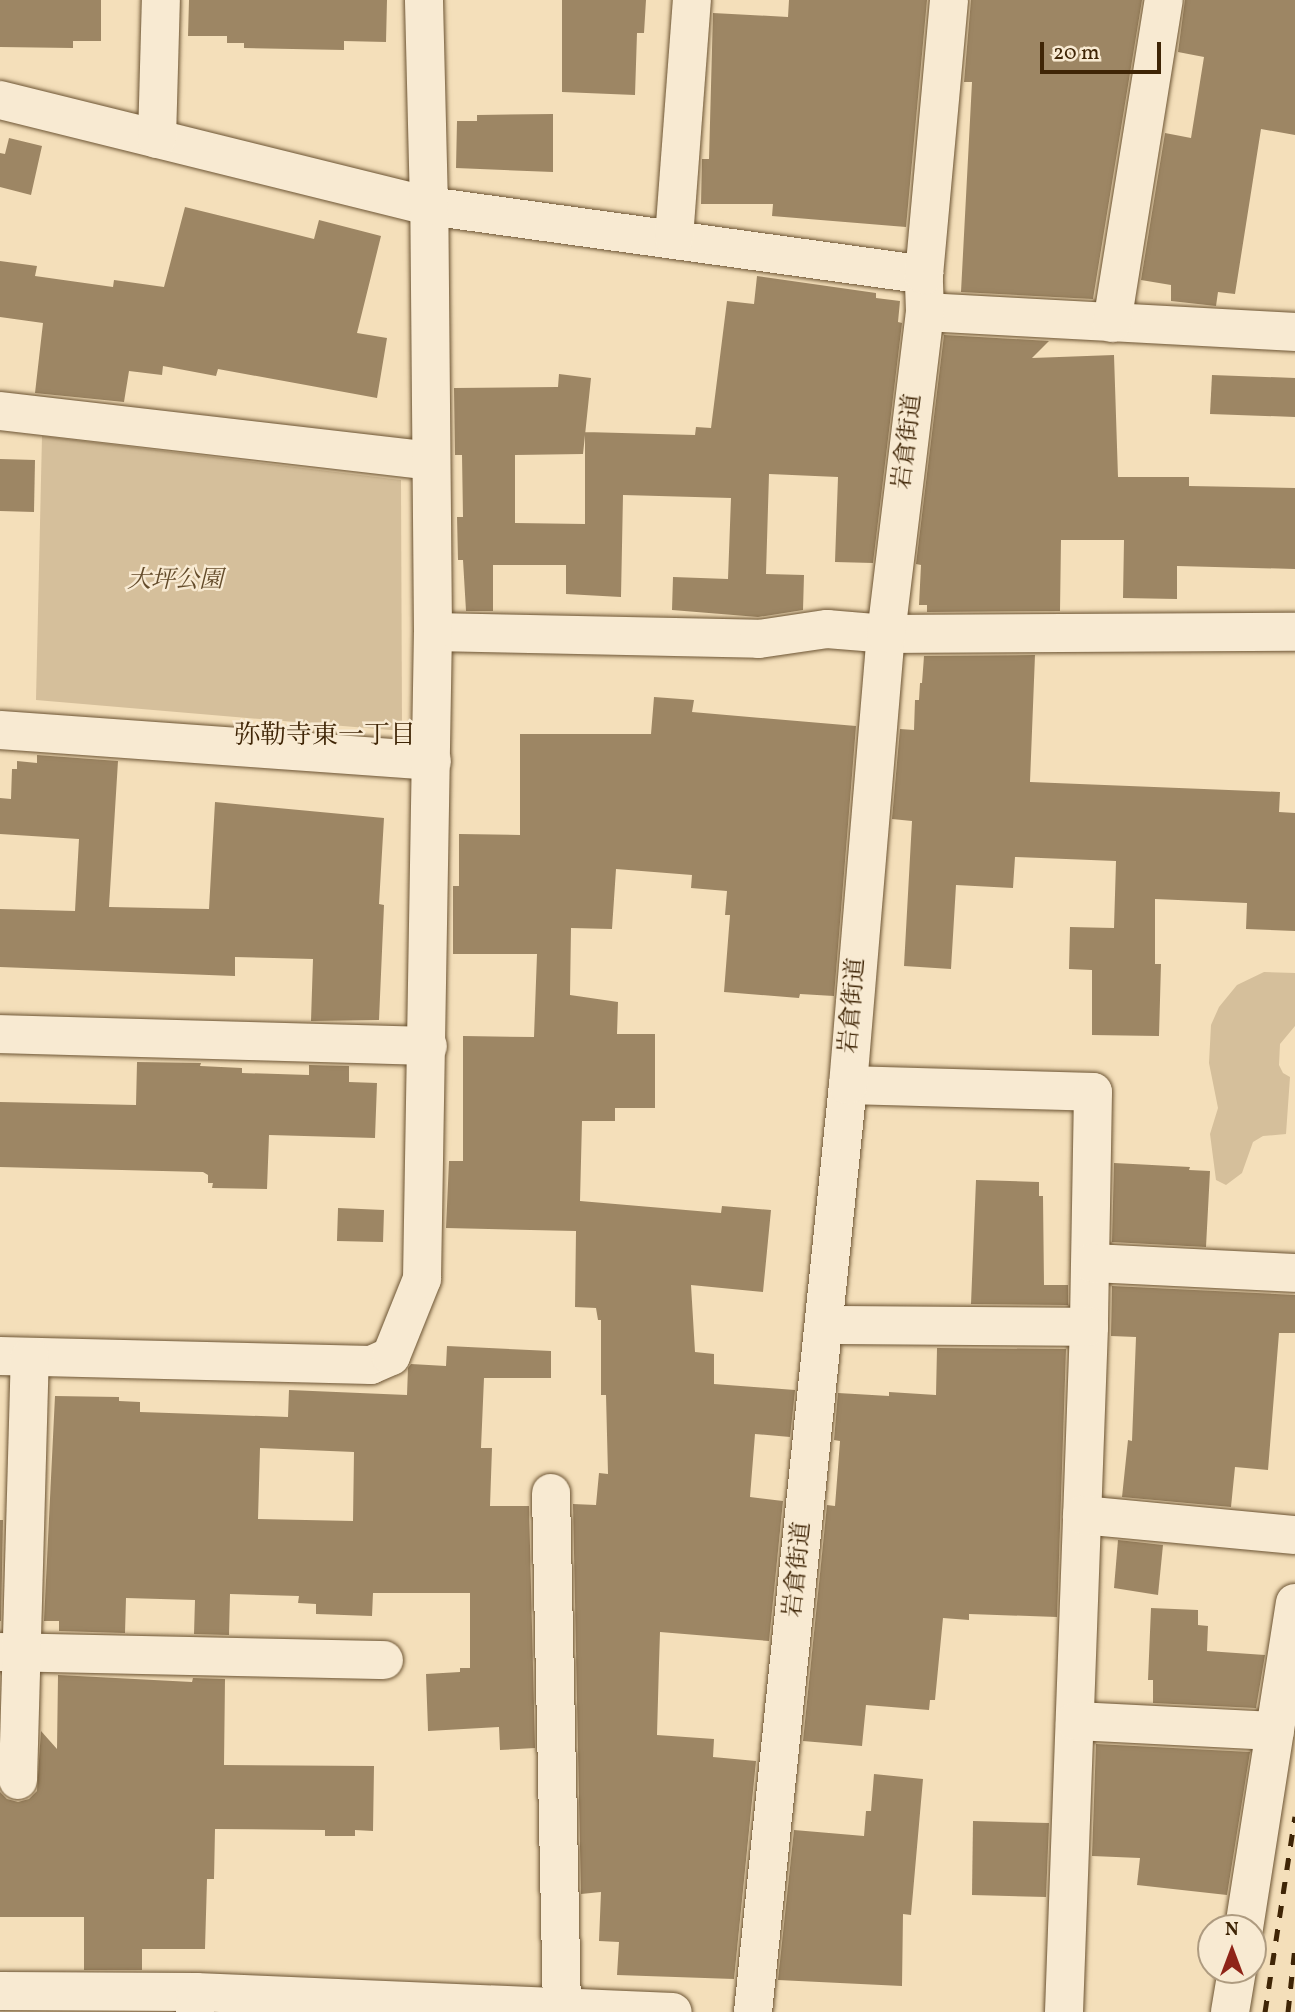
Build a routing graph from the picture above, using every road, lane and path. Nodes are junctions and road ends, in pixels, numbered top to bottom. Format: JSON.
{"nodes":[{"id":1,"x":161,"y":0,"type":"edge"},
{"id":2,"x":424,"y":0,"type":"edge"},
{"id":3,"x":692,"y":0,"type":"edge"},
{"id":4,"x":949,"y":0,"type":"edge"},
{"id":5,"x":1164,"y":0,"type":"edge"},
{"id":6,"x":0,"y":100,"type":"edge"},
{"id":7,"x":157,"y":139,"type":"junction"},
{"id":8,"x":429,"y":206,"type":"junction"},
{"id":9,"x":674,"y":238,"type":"junction"},
{"id":10,"x":925,"y":293,"type":"junction"},
{"id":11,"x":1112,"y":323,"type":"junction"},
{"id":12,"x":1295,"y":332,"type":"edge"},
{"id":13,"x":0,"y":411,"type":"edge"},
{"id":14,"x":429,"y":461,"type":"junction"},
{"id":15,"x":433,"y":632,"type":"junction"},
{"id":16,"x":1295,"y":632,"type":"edge"},
{"id":17,"x":886,"y":634,"type":"junction"},
{"id":18,"x":0,"y":730,"type":"edge"},
{"id":19,"x":432,"y":761,"type":"junction"},
{"id":20,"x":0,"y":1034,"type":"edge"},
{"id":21,"x":428,"y":1046,"type":"junction"},
{"id":22,"x":848,"y":1085,"type":"junction"},
{"id":23,"x":1091,"y":1263,"type":"junction"},
{"id":24,"x":1295,"y":1273,"type":"edge"},
{"id":25,"x":824,"y":1325,"type":"junction"},
{"id":26,"x":1090,"y":1327,"type":"junction"},
{"id":27,"x":15,"y":1356,"type":"edge"},
{"id":28,"x":551,"y":1493,"type":"dead end"},
{"id":29,"x":1082,"y":1515,"type":"junction"},
{"id":30,"x":1295,"y":1535,"type":"edge"},
{"id":31,"x":1295,"y":1603,"type":"edge"},
{"id":32,"x":11,"y":1653,"type":"edge"},
{"id":33,"x":384,"y":1660,"type":"dead end"},
{"id":34,"x":1075,"y":1721,"type":"junction"},
{"id":35,"x":1275,"y":1731,"type":"junction"},
{"id":36,"x":18,"y":1780,"type":"dead end"},
{"id":37,"x":1246,"y":1914,"type":"edge"},
{"id":38,"x":1235,"y":1984,"type":"edge"},
{"id":39,"x":0,"y":1991,"type":"edge"},
{"id":40,"x":196,"y":2002,"type":"edge"},
{"id":41,"x":562,"y":2008,"type":"junction"},
{"id":42,"x":673,"y":2012,"type":"edge"},
{"id":43,"x":753,"y":2012,"type":"edge"},
{"id":44,"x":1064,"y":2012,"type":"edge"},
{"id":45,"x":1230,"y":2012,"type":"edge"}],
"edges":[{"from":1,"to":7,"type":"street"},
{"from":2,"to":8,"type":"street"},
{"from":3,"to":9,"type":"street"},
{"from":4,"to":10,"type":"street","name":"岩倉街道"},
{"from":5,"to":11,"type":"street"},
{"from":6,"to":7,"type":"street"},
{"from":7,"to":8,"type":"street"},
{"from":8,"to":9,"type":"street"},
{"from":8,"to":14,"type":"street"},
{"from":9,"to":10,"type":"street"},
{"from":10,"to":11,"type":"street"},
{"from":10,"to":17,"type":"street","name":"岩倉街道"},
{"from":11,"to":12,"type":"street"},
{"from":13,"to":14,"type":"street"},
{"from":14,"to":15,"type":"street"},
{"from":15,"to":17,"type":"street"},
{"from":15,"to":19,"type":"street"},
{"from":16,"to":17,"type":"street"},
{"from":17,"to":22,"type":"street","name":"岩倉街道"},
{"from":18,"to":19,"type":"street"},
{"from":19,"to":21,"type":"street"},
{"from":20,"to":21,"type":"street"},
{"from":21,"to":27,"type":"street"},
{"from":22,"to":23,"type":"street"},
{"from":22,"to":25,"type":"street","name":"岩倉街道"},
{"from":23,"to":24,"type":"street"},
{"from":23,"to":26,"type":"street"},
{"from":25,"to":26,"type":"street"},
{"from":25,"to":43,"type":"street","name":"岩倉街道"},
{"from":26,"to":29,"type":"street"},
{"from":27,"to":32,"type":"street"},
{"from":28,"to":41,"type":"street"},
{"from":29,"to":30,"type":"street"},
{"from":29,"to":34,"type":"street"},
{"from":31,"to":35,"type":"street"},
{"from":32,"to":33,"type":"street"},
{"from":32,"to":36,"type":"street"},
{"from":34,"to":35,"type":"street"},
{"from":34,"to":44,"type":"street"},
{"from":35,"to":37,"type":"street"},
{"from":38,"to":45,"type":"street"},
{"from":39,"to":40,"type":"street"},
{"from":40,"to":41,"type":"street"},
{"from":41,"to":42,"type":"street"}]}
